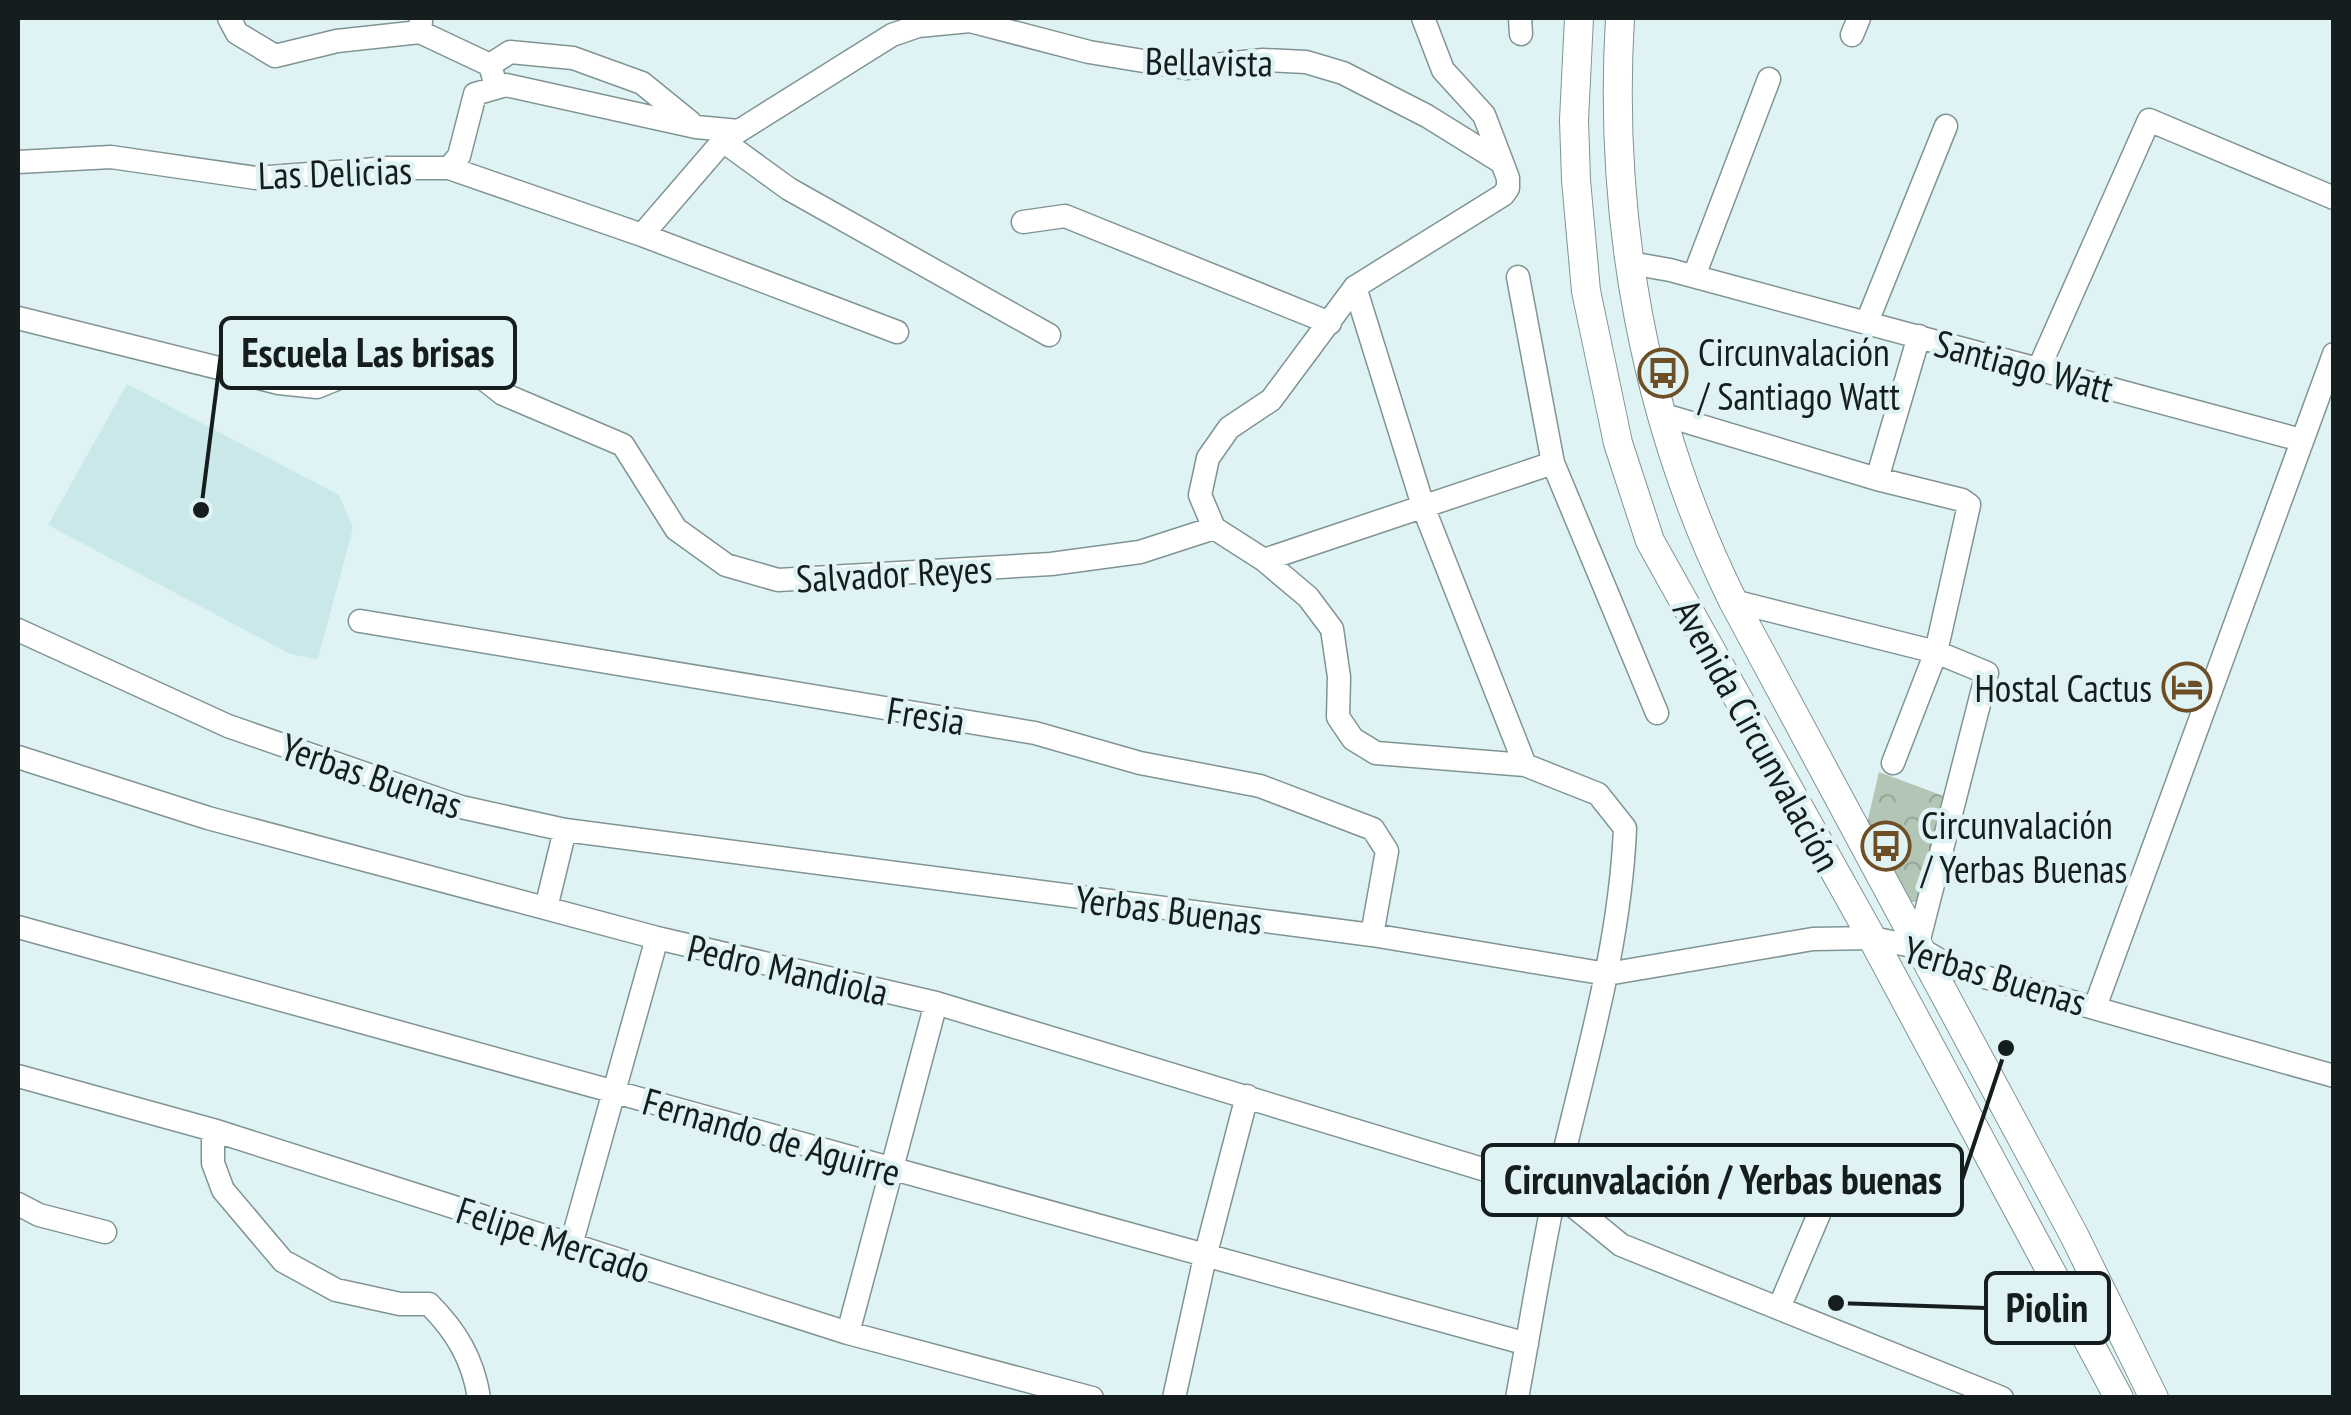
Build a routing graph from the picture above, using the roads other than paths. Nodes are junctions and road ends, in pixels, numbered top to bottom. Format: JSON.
{"nodes":[{"id":1,"x":228,"y":18,"type":"edge"},
{"id":2,"x":1422,"y":18,"type":"edge"},
{"id":3,"x":1580,"y":18,"type":"edge"},
{"id":4,"x":1620,"y":18,"type":"edge"},
{"id":5,"x":421,"y":25,"type":"edge"},
{"id":6,"x":486,"y":69,"type":"junction"},
{"id":7,"x":1769,"y":79,"type":"dead end"},
{"id":8,"x":1946,"y":126,"type":"dead end"},
{"id":9,"x":696,"y":127,"type":"junction"},
{"id":10,"x":731,"y":136,"type":"junction"},
{"id":11,"x":18,"y":162,"type":"edge"},
{"id":12,"x":1501,"y":162,"type":"junction"},
{"id":13,"x":449,"y":168,"type":"junction"},
{"id":14,"x":2334,"y":198,"type":"edge"},
{"id":15,"x":1024,"y":222,"type":"dead end"},
{"id":16,"x":642,"y":235,"type":"junction"},
{"id":17,"x":1580,"y":240,"type":"junction"},
{"id":18,"x":1630,"y":263,"type":"junction"},
{"id":19,"x":1694,"y":276,"type":"junction"},
{"id":20,"x":1518,"y":277,"type":"dead end"},
{"id":21,"x":1355,"y":287,"type":"junction"},
{"id":22,"x":18,"y":318,"type":"edge"},
{"id":23,"x":1330,"y":322,"type":"junction"},
{"id":24,"x":1867,"y":322,"type":"junction"},
{"id":25,"x":897,"y":332,"type":"dead end"},
{"id":26,"x":1048,"y":335,"type":"dead end"},
{"id":27,"x":1919,"y":336,"type":"junction"},
{"id":28,"x":2334,"y":354,"type":"edge"},
{"id":29,"x":2039,"y":368,"type":"junction"},
{"id":30,"x":1662,"y":414,"type":"junction"},
{"id":31,"x":2302,"y":440,"type":"junction"},
{"id":32,"x":1553,"y":463,"type":"junction"},
{"id":33,"x":1877,"y":480,"type":"junction"},
{"id":34,"x":1424,"y":509,"type":"junction"},
{"id":35,"x":1214,"y":528,"type":"junction"},
{"id":36,"x":1264,"y":560,"type":"junction"},
{"id":37,"x":1732,"y":601,"type":"junction"},
{"id":38,"x":360,"y":621,"type":"dead end"},
{"id":39,"x":18,"y":630,"type":"edge"},
{"id":40,"x":1936,"y":652,"type":"junction"},
{"id":41,"x":1657,"y":714,"type":"dead end"},
{"id":42,"x":18,"y":757,"type":"edge"},
{"id":43,"x":1894,"y":764,"type":"dead end"},
{"id":44,"x":1525,"y":766,"type":"junction"},
{"id":45,"x":565,"y":830,"type":"junction"},
{"id":46,"x":546,"y":908,"type":"junction"},
{"id":47,"x":18,"y":926,"type":"edge"},
{"id":48,"x":1372,"y":935,"type":"junction"},
{"id":49,"x":657,"y":938,"type":"junction"},
{"id":50,"x":1872,"y":938,"type":"junction"},
{"id":51,"x":1917,"y":948,"type":"junction"},
{"id":52,"x":1607,"y":974,"type":"junction"},
{"id":53,"x":936,"y":1003,"type":"junction"},
{"id":54,"x":2095,"y":1007,"type":"junction"},
{"id":55,"x":18,"y":1076,"type":"edge"},
{"id":56,"x":2334,"y":1076,"type":"edge"},
{"id":57,"x":615,"y":1092,"type":"junction"},
{"id":58,"x":1246,"y":1096,"type":"junction"},
{"id":59,"x":213,"y":1130,"type":"junction"},
{"id":60,"x":893,"y":1170,"type":"junction"},
{"id":61,"x":1555,"y":1191,"type":"junction"},
{"id":62,"x":1939,"y":1196,"type":"dead end"},
{"id":63,"x":18,"y":1204,"type":"edge"},
{"id":64,"x":105,"y":1232,"type":"dead end"},
{"id":65,"x":571,"y":1245,"type":"junction"},
{"id":66,"x":1205,"y":1257,"type":"junction"},
{"id":67,"x":1778,"y":1308,"type":"junction"},
{"id":68,"x":848,"y":1333,"type":"junction"},
{"id":69,"x":1527,"y":1344,"type":"junction"},
{"id":70,"x":478,"y":1398,"type":"edge"},
{"id":71,"x":1092,"y":1398,"type":"edge"},
{"id":72,"x":1174,"y":1398,"type":"edge"},
{"id":73,"x":1517,"y":1398,"type":"edge"},
{"id":74,"x":2002,"y":1398,"type":"edge"},
{"id":75,"x":2119,"y":1398,"type":"edge"},
{"id":76,"x":2154,"y":1398,"type":"edge"}],
"edges":[{"from":1,"to":5,"type":"street"},
{"from":2,"to":12,"type":"street"},
{"from":3,"to":17,"type":"main road","name":"Avenida Circunvalación"},
{"from":4,"to":18,"type":"main road","name":"Avenida Circunvalación"},
{"from":5,"to":6,"type":"street"},
{"from":6,"to":9,"type":"street"},
{"from":6,"to":9,"type":"street"},
{"from":6,"to":13,"type":"street"},
{"from":7,"to":19,"type":"street"},
{"from":8,"to":24,"type":"street"},
{"from":9,"to":10,"type":"street"},
{"from":10,"to":12,"type":"street","name":"Bellavista"},
{"from":10,"to":16,"type":"street"},
{"from":10,"to":26,"type":"street"},
{"from":11,"to":13,"type":"street","name":"Las Delicias"},
{"from":12,"to":21,"type":"street"},
{"from":13,"to":16,"type":"street","name":"Las Delicias"},
{"from":14,"to":29,"type":"street"},
{"from":15,"to":23,"type":"street"},
{"from":16,"to":25,"type":"street","name":"Las Delicias"},
{"from":17,"to":18,"type":"main road"},
{"from":17,"to":50,"type":"main road","name":"Avenida Circunvalación"},
{"from":18,"to":19,"type":"street","name":"Santiago Watt"},
{"from":18,"to":30,"type":"main road","name":"Avenida Circunvalación"},
{"from":19,"to":24,"type":"street","name":"Santiago Watt"},
{"from":20,"to":32,"type":"street"},
{"from":21,"to":23,"type":"street"},
{"from":21,"to":34,"type":"street"},
{"from":22,"to":35,"type":"street","name":"Salvador Reyes"},
{"from":23,"to":35,"type":"street"},
{"from":24,"to":27,"type":"street","name":"Santiago Watt"},
{"from":27,"to":29,"type":"street","name":"Santiago Watt"},
{"from":27,"to":33,"type":"street"},
{"from":28,"to":31,"type":"street"},
{"from":29,"to":31,"type":"street","name":"Santiago Watt"},
{"from":30,"to":33,"type":"street"},
{"from":30,"to":37,"type":"main road","name":"Avenida Circunvalación"},
{"from":31,"to":54,"type":"street"},
{"from":32,"to":34,"type":"street"},
{"from":32,"to":41,"type":"street"},
{"from":33,"to":40,"type":"street"},
{"from":34,"to":36,"type":"street"},
{"from":34,"to":44,"type":"street"},
{"from":35,"to":36,"type":"street"},
{"from":36,"to":44,"type":"street"},
{"from":37,"to":40,"type":"street"},
{"from":37,"to":51,"type":"main road","name":"Avenida Circunvalación"},
{"from":38,"to":48,"type":"street","name":"Fresia"},
{"from":39,"to":45,"type":"street","name":"Yerbas Buenas"},
{"from":40,"to":43,"type":"street"},
{"from":40,"to":51,"type":"street"},
{"from":42,"to":46,"type":"street","name":"Pedro Mandiola"},
{"from":44,"to":52,"type":"street"},
{"from":45,"to":46,"type":"street"},
{"from":45,"to":48,"type":"street","name":"Yerbas Buenas"},
{"from":46,"to":49,"type":"street","name":"Pedro Mandiola"},
{"from":47,"to":57,"type":"street","name":"Fernando de Aguirre"},
{"from":48,"to":52,"type":"street","name":"Yerbas Buenas"},
{"from":49,"to":53,"type":"street","name":"Pedro Mandiola"},
{"from":49,"to":57,"type":"street"},
{"from":50,"to":51,"type":"street","name":"Yerbas Buenas"},
{"from":50,"to":52,"type":"street","name":"Yerbas Buenas"},
{"from":50,"to":75,"type":"main road","name":"Avenida Circunvalación"},
{"from":51,"to":54,"type":"street","name":"Yerbas Buenas"},
{"from":51,"to":76,"type":"main road","name":"Avenida Circunvalación"},
{"from":52,"to":61,"type":"street"},
{"from":53,"to":58,"type":"street","name":"Pedro Mandiola"},
{"from":53,"to":60,"type":"street"},
{"from":54,"to":56,"type":"street","name":"Yerbas Buenas"},
{"from":55,"to":59,"type":"street","name":"Felipe Mercado"},
{"from":57,"to":60,"type":"street","name":"Fernando de Aguirre"},
{"from":57,"to":65,"type":"street"},
{"from":58,"to":61,"type":"street","name":"Pedro Mandiola"},
{"from":58,"to":66,"type":"street"},
{"from":59,"to":65,"type":"street","name":"Felipe Mercado"},
{"from":59,"to":70,"type":"street"},
{"from":60,"to":66,"type":"street","name":"Fernando de Aguirre"},
{"from":60,"to":68,"type":"street"},
{"from":61,"to":67,"type":"street"},
{"from":61,"to":69,"type":"street"},
{"from":62,"to":67,"type":"street"},
{"from":63,"to":64,"type":"street"},
{"from":65,"to":68,"type":"street","name":"Felipe Mercado"},
{"from":66,"to":69,"type":"street","name":"Fernando de Aguirre"},
{"from":66,"to":72,"type":"street"},
{"from":67,"to":74,"type":"street"},
{"from":68,"to":71,"type":"street","name":"Felipe Mercado"},
{"from":69,"to":73,"type":"street"}]}
